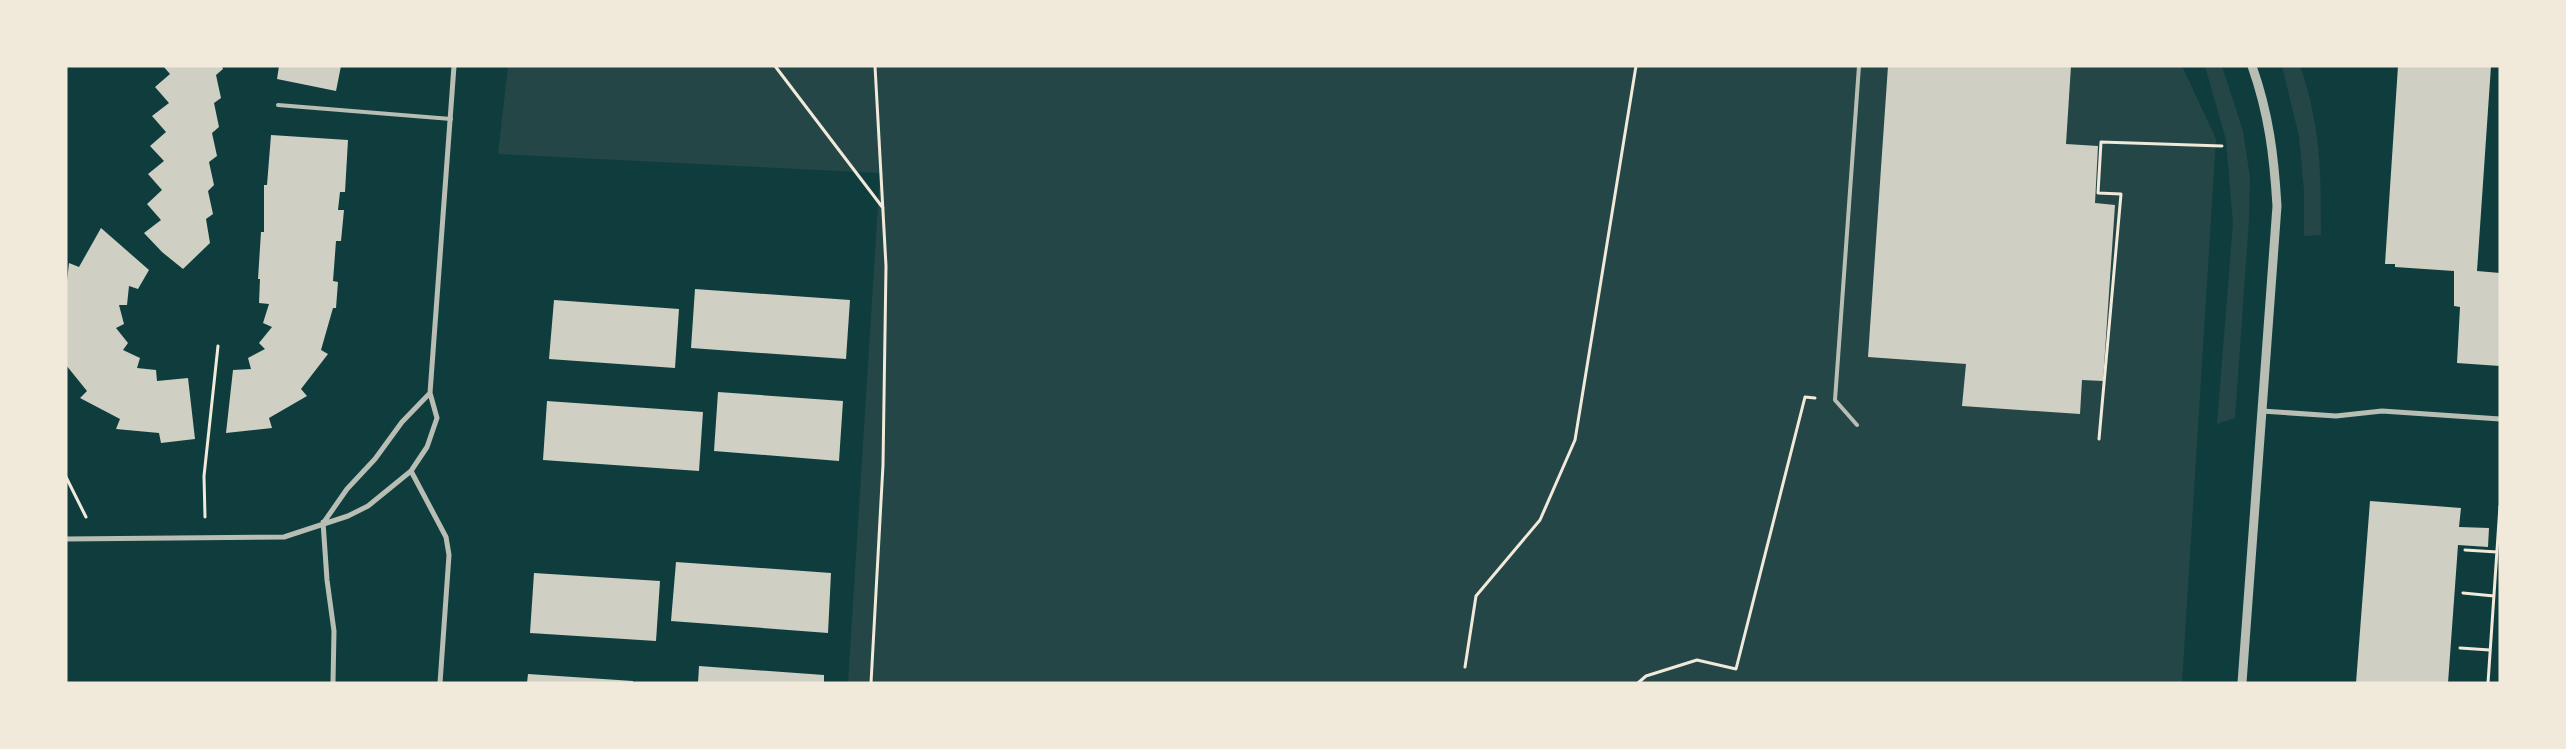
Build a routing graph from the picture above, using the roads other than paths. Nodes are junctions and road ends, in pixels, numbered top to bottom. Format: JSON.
{"nodes":[{"id":1,"x":454,"y":66,"type":"edge"},
{"id":2,"x":1859,"y":66,"type":"edge"},
{"id":3,"x":2252,"y":66,"type":"edge"},
{"id":4,"x":278,"y":105,"type":"dead end"},
{"id":5,"x":451,"y":119,"type":"junction"},
{"id":6,"x":430,"y":393,"type":"junction"},
{"id":7,"x":2262,"y":411,"type":"junction"},
{"id":8,"x":2500,"y":419,"type":"edge"},
{"id":9,"x":1857,"y":425,"type":"dead end"},
{"id":10,"x":411,"y":472,"type":"junction"},
{"id":11,"x":323,"y":522,"type":"junction"},
{"id":12,"x":66,"y":540,"type":"edge"},
{"id":13,"x":333,"y":683,"type":"edge"},
{"id":14,"x":440,"y":683,"type":"edge"},
{"id":15,"x":2242,"y":683,"type":"edge"}],
"edges":[{"from":1,"to":5,"type":"street"},
{"from":2,"to":9,"type":"lane"},
{"from":3,"to":7,"type":"street"},
{"from":4,"to":5,"type":"lane"},
{"from":5,"to":6,"type":"street"},
{"from":6,"to":10,"type":"street"},
{"from":6,"to":11,"type":"street"},
{"from":7,"to":8,"type":"street"},
{"from":7,"to":15,"type":"street"},
{"from":10,"to":11,"type":"street"},
{"from":10,"to":14,"type":"street"},
{"from":11,"to":12,"type":"street"},
{"from":11,"to":13,"type":"street"}]}
